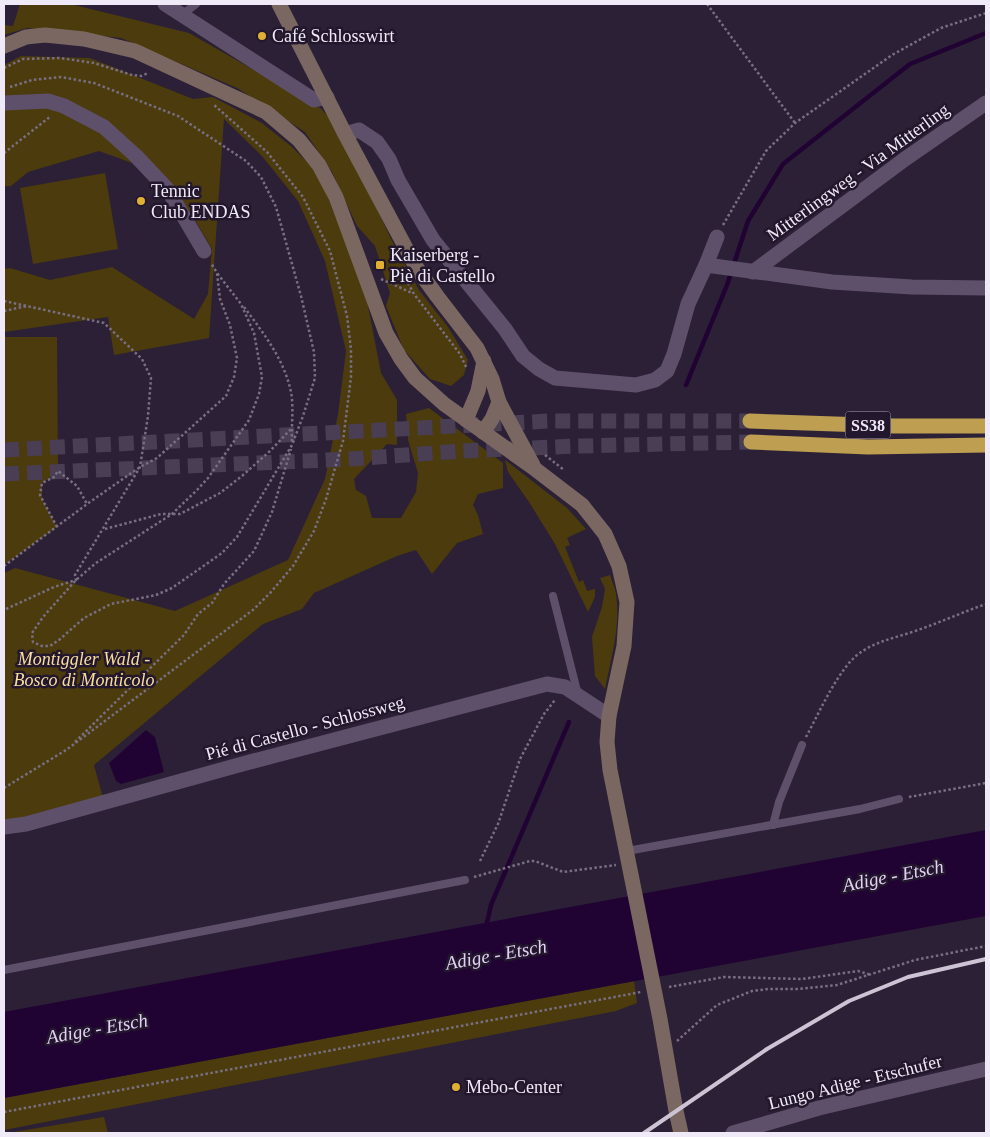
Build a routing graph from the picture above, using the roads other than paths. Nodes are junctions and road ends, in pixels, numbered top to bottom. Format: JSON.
{"nodes":[{"id":1,"x":165,"y":4,"type":"edge"},
{"id":2,"x":196,"y":4,"type":"edge"},
{"id":3,"x":279,"y":4,"type":"edge"},
{"id":4,"x":183,"y":14,"type":"junction"},
{"id":5,"x":4,"y":46,"type":"edge"},
{"id":6,"x":327,"y":97,"type":"junction"},
{"id":7,"x":4,"y":103,"type":"edge"},
{"id":8,"x":986,"y":103,"type":"edge"},
{"id":9,"x":345,"y":134,"type":"junction"},
{"id":10,"x":717,"y":237,"type":"road end"},
{"id":11,"x":204,"y":251,"type":"road end"},
{"id":12,"x":714,"y":266,"type":"junction"},
{"id":13,"x":747,"y":272,"type":"junction"},
{"id":14,"x":986,"y":288,"type":"edge"},
{"id":15,"x":484,"y":361,"type":"junction"},
{"id":16,"x":478,"y":391,"type":"junction"},
{"id":17,"x":499,"y":402,"type":"junction"},
{"id":18,"x":444,"y":404,"type":"junction"},
{"id":19,"x":466,"y":420,"type":"junction"},
{"id":20,"x":750,"y":421,"type":"tunnel mouth"},
{"id":21,"x":986,"y":426,"type":"edge"},
{"id":22,"x":483,"y":432,"type":"junction"},
{"id":23,"x":751,"y":442,"type":"tunnel mouth"},
{"id":24,"x":986,"y":445,"type":"edge"},
{"id":25,"x":535,"y":469,"type":"junction"},
{"id":26,"x":553,"y":596,"type":"dead end"},
{"id":27,"x":578,"y":695,"type":"junction"},
{"id":28,"x":609,"y":716,"type":"junction"},
{"id":29,"x":802,"y":745,"type":"road end"},
{"id":30,"x":899,"y":799,"type":"road end"},
{"id":31,"x":773,"y":825,"type":"junction"},
{"id":32,"x":4,"y":827,"type":"edge"},
{"id":33,"x":627,"y":851,"type":"junction"},
{"id":34,"x":465,"y":880,"type":"road end"},
{"id":35,"x":4,"y":970,"type":"edge"},
{"id":36,"x":986,"y":1069,"type":"edge"},
{"id":37,"x":681,"y":1133,"type":"edge"},
{"id":38,"x":733,"y":1133,"type":"edge"}],
"edges":[{"from":1,"to":4,"type":"street"},
{"from":2,"to":4,"type":"lane"},
{"from":3,"to":6,"type":"main road"},
{"from":4,"to":6,"type":"street"},
{"from":5,"to":18,"type":"main road"},
{"from":6,"to":9,"type":"main road"},
{"from":7,"to":11,"type":"street"},
{"from":8,"to":13,"type":"street","name":"Mitterlingweg - Via Mitterling"},
{"from":9,"to":12,"type":"street"},
{"from":9,"to":15,"type":"main road"},
{"from":10,"to":12,"type":"street"},
{"from":12,"to":13,"type":"street"},
{"from":13,"to":14,"type":"street"},
{"from":15,"to":16,"type":"main road"},
{"from":15,"to":17,"type":"main road"},
{"from":16,"to":18,"type":"main road"},
{"from":16,"to":19,"type":"main road"},
{"from":17,"to":22,"type":"main road"},
{"from":17,"to":25,"type":"main road"},
{"from":18,"to":19,"type":"main road"},
{"from":19,"to":22,"type":"main road"},
{"from":20,"to":21,"type":"highway","number":"SS38"},
{"from":22,"to":25,"type":"main road"},
{"from":23,"to":24,"type":"highway","number":"SS38"},
{"from":25,"to":28,"type":"main road"},
{"from":26,"to":27,"type":"lane"},
{"from":27,"to":28,"type":"street","name":"Pié di Castello - Schlossweg"},
{"from":27,"to":32,"type":"street","name":"Pié di Castello - Schlossweg"},
{"from":28,"to":33,"type":"main road"},
{"from":29,"to":31,"type":"lane"},
{"from":30,"to":31,"type":"lane"},
{"from":31,"to":33,"type":"lane"},
{"from":33,"to":37,"type":"main road"},
{"from":34,"to":35,"type":"lane"},
{"from":36,"to":38,"type":"street","name":"Lungo Adige - Etschufer"}]}
